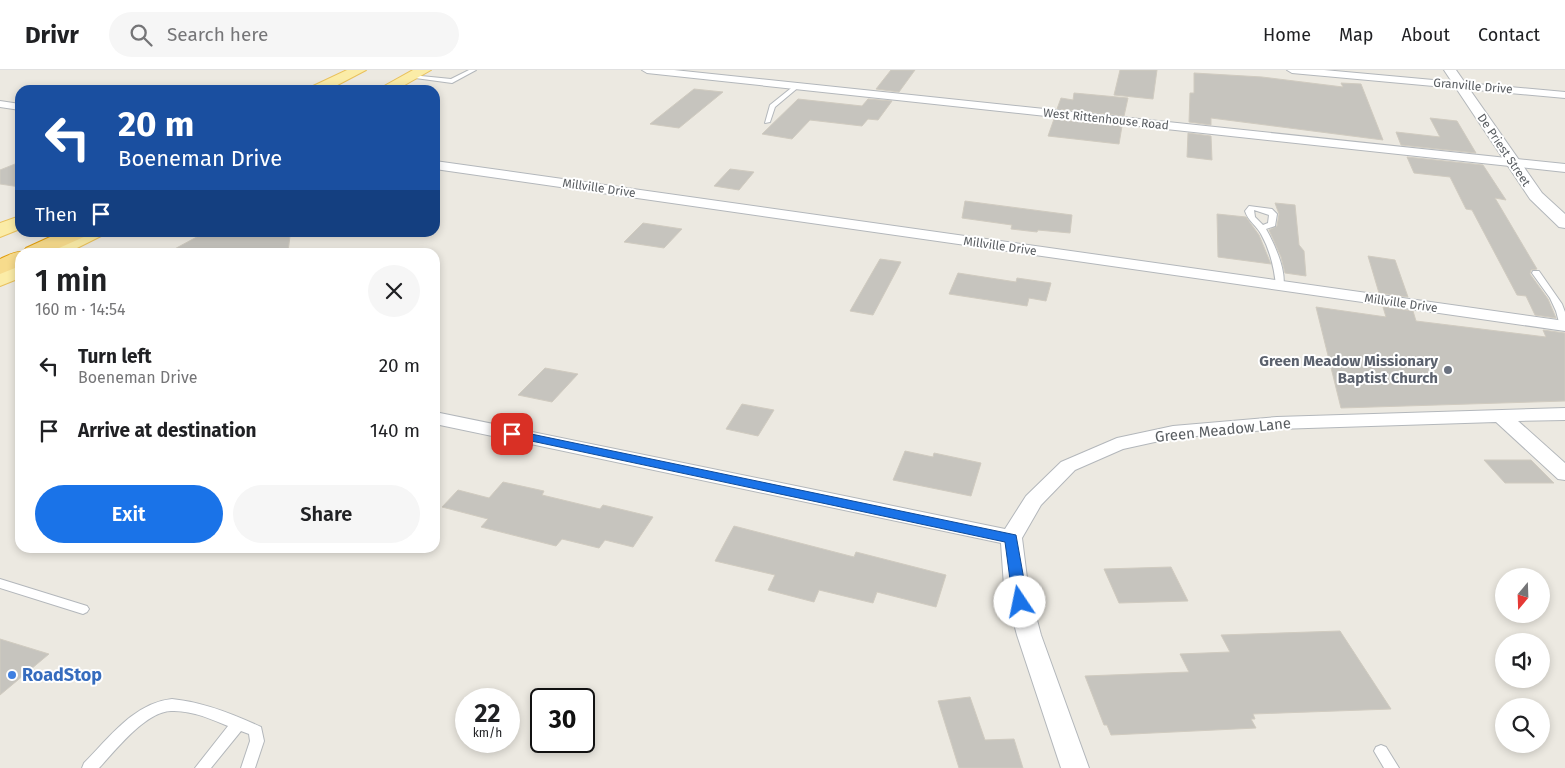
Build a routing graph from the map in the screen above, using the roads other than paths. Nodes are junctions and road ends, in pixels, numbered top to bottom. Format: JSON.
{"nodes":[{"id":1,"x":359,"y":70,"type":"edge"},
{"id":2,"x":473,"y":70,"type":"edge"},
{"id":3,"x":647,"y":70,"type":"edge"},
{"id":4,"x":1292,"y":70,"type":"edge"},
{"id":5,"x":1450,"y":70,"type":"edge"},
{"id":6,"x":418,"y":73,"type":"edge"},
{"id":7,"x":327,"y":85,"type":"edge"},
{"id":8,"x":394,"y":85,"type":"edge"},
{"id":9,"x":1460,"y":85,"type":"junction"},
{"id":10,"x":797,"y":86,"type":"junction"},
{"id":11,"x":1565,"y":95,"type":"edge"},
{"id":12,"x":0,"y":104,"type":"edge"},
{"id":13,"x":15,"y":106,"type":"edge"},
{"id":14,"x":767,"y":122,"type":"dead end"},
{"id":15,"x":1514,"y":162,"type":"junction"},
{"id":16,"x":440,"y":166,"type":"edge"},
{"id":17,"x":1565,"y":168,"type":"edge"},
{"id":18,"x":1565,"y":223,"type":"edge"},
{"id":19,"x":15,"y":224,"type":"edge"},
{"id":20,"x":1261,"y":228,"type":"dead end"},
{"id":21,"x":0,"y":231,"type":"edge"},
{"id":22,"x":68,"y":237,"type":"edge"},
{"id":23,"x":84,"y":237,"type":"edge"},
{"id":24,"x":42,"y":248,"type":"edge"},
{"id":25,"x":62,"y":248,"type":"edge"},
{"id":26,"x":15,"y":260,"type":"edge"},
{"id":27,"x":0,"y":267,"type":"edge"},
{"id":28,"x":15,"y":272,"type":"edge"},
{"id":29,"x":1536,"y":273,"type":"dead end"},
{"id":30,"x":0,"y":279,"type":"edge"},
{"id":31,"x":1280,"y":286,"type":"junction"},
{"id":32,"x":1565,"y":326,"type":"edge"},
{"id":33,"x":1500,"y":416,"type":"junction"},
{"id":34,"x":1564,"y":416,"type":"edge"},
{"id":35,"x":440,"y":419,"type":"edge"},
{"id":36,"x":1565,"y":474,"type":"edge"},
{"id":37,"x":1011,"y":538,"type":"junction"},
{"id":38,"x":0,"y":583,"type":"edge"},
{"id":39,"x":83,"y":609,"type":"dead end"},
{"id":40,"x":239,"y":723,"type":"junction"},
{"id":41,"x":1381,"y":751,"type":"dead end"},
{"id":42,"x":89,"y":768,"type":"edge"},
{"id":43,"x":202,"y":768,"type":"edge"},
{"id":44,"x":248,"y":768,"type":"edge"},
{"id":45,"x":1075,"y":768,"type":"edge"},
{"id":46,"x":1392,"y":768,"type":"edge"}],
"edges":[{"from":1,"to":7,"type":"main road"},
{"from":2,"to":6,"type":"lane"},
{"from":3,"to":10,"type":"street","name":"West Rittenhouse Road"},
{"from":4,"to":9,"type":"street","name":"Granville Drive"},
{"from":5,"to":9,"type":"street","name":"De Priest Street"},
{"from":6,"to":8,"type":"main road"},
{"from":9,"to":11,"type":"street","name":"Granville Drive"},
{"from":9,"to":15,"type":"street","name":"De Priest Street"},
{"from":10,"to":14,"type":"lane"},
{"from":10,"to":15,"type":"street","name":"West Rittenhouse Road"},
{"from":12,"to":13,"type":"street"},
{"from":15,"to":17,"type":"street","name":"West Rittenhouse Road"},
{"from":15,"to":18,"type":"street","name":"De Priest Street"},
{"from":16,"to":31,"type":"street","name":"Millville Drive"},
{"from":19,"to":21,"type":"main road"},
{"from":20,"to":31,"type":"lane"},
{"from":22,"to":24,"type":"highway"},
{"from":23,"to":25,"type":"main road"},
{"from":26,"to":27,"type":"highway"},
{"from":28,"to":30,"type":"main road"},
{"from":29,"to":32,"type":"lane"},
{"from":31,"to":32,"type":"street","name":"Millville Drive"},
{"from":33,"to":34,"type":"street","name":"Green Meadow Lane"},
{"from":33,"to":36,"type":"street"},
{"from":33,"to":37,"type":"street","name":"Green Meadow Lane"},
{"from":35,"to":37,"type":"street"},
{"from":37,"to":45,"type":"street"},
{"from":38,"to":39,"type":"lane"},
{"from":40,"to":42,"type":"lane"},
{"from":40,"to":43,"type":"lane"},
{"from":40,"to":44,"type":"lane"},
{"from":41,"to":46,"type":"lane"}]}
